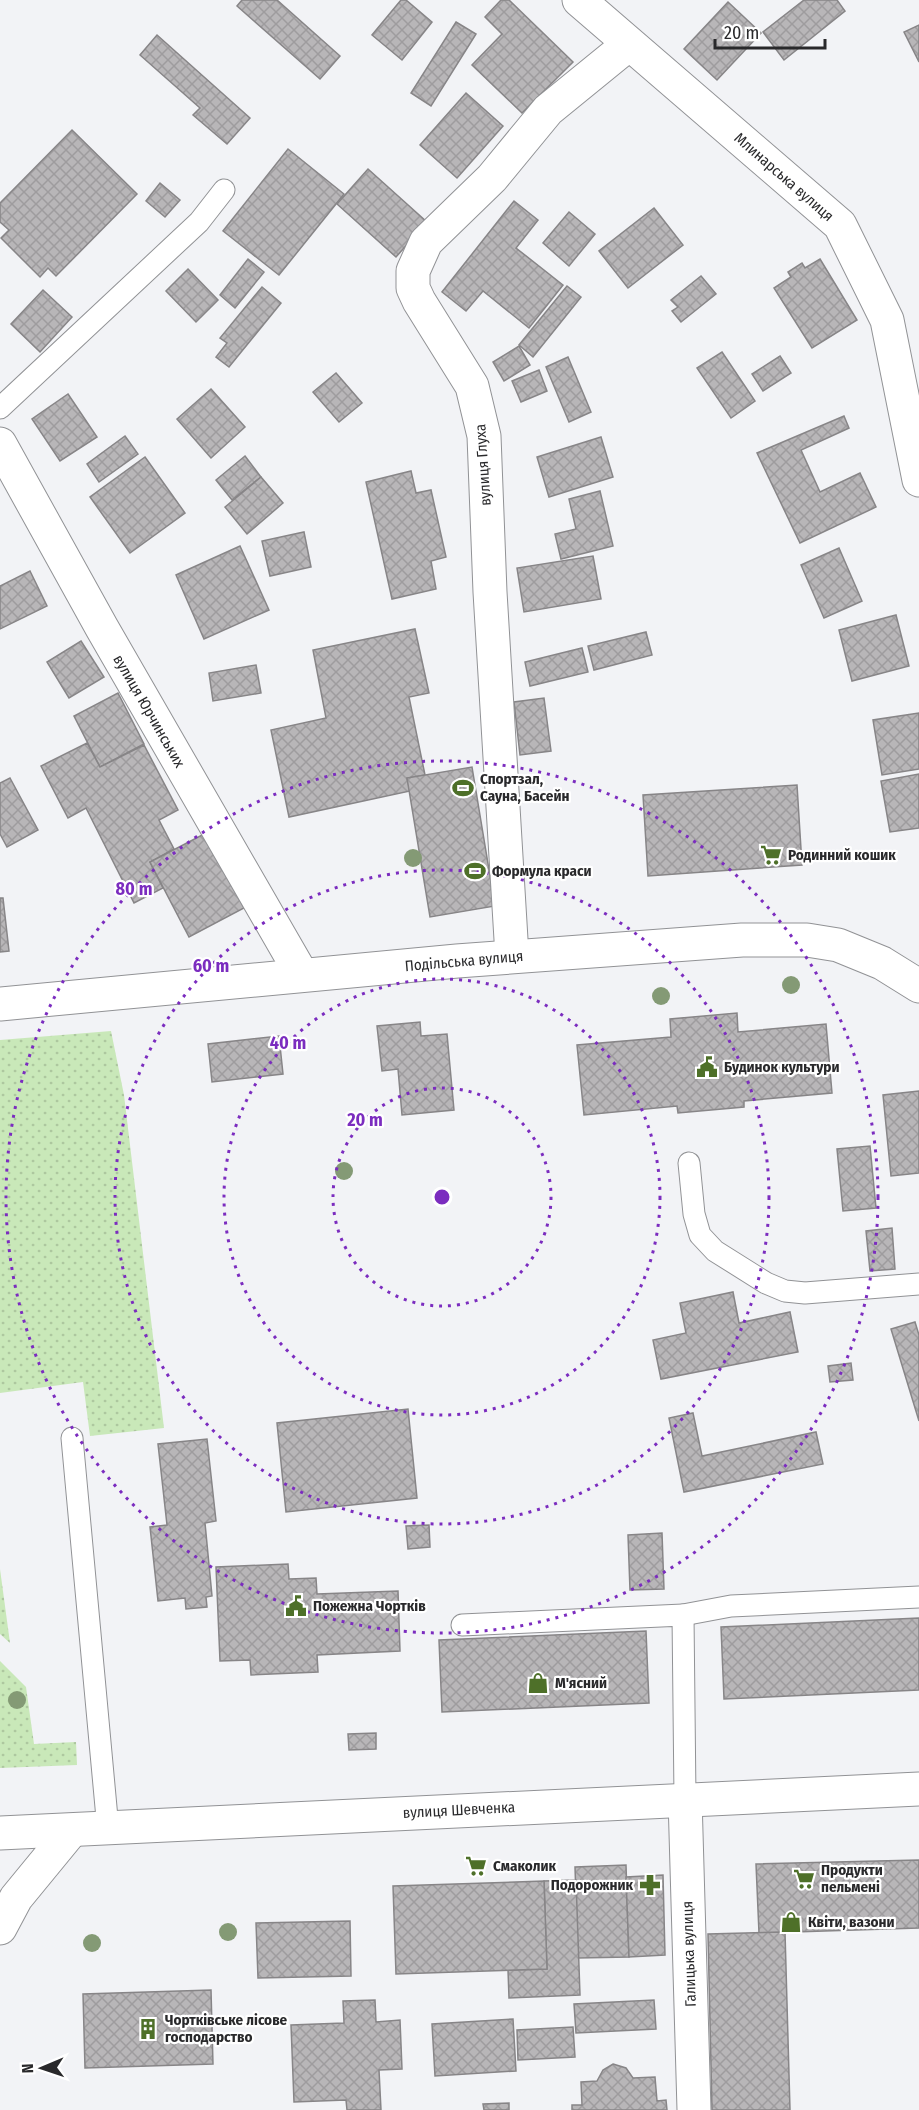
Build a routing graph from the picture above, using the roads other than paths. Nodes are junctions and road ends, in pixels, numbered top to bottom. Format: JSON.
{"nodes":[{"id":1,"x":579,"y":0,"type":"edge"},
{"id":2,"x":629,"y":44,"type":"junction"},
{"id":3,"x":224,"y":190,"type":"dead end"},
{"id":4,"x":0,"y":408,"type":"edge"},
{"id":5,"x":0,"y":444,"type":"edge"},
{"id":6,"x":919,"y":480,"type":"edge"},
{"id":7,"x":512,"y":957,"type":"junction"},
{"id":8,"x":302,"y":975,"type":"junction"},
{"id":9,"x":919,"y":986,"type":"edge"},
{"id":10,"x":0,"y":1004,"type":"edge"},
{"id":11,"x":689,"y":1163,"type":"dead end"},
{"id":12,"x":919,"y":1284,"type":"edge"},
{"id":13,"x":72,"y":1438,"type":"dead end"},
{"id":14,"x":919,"y":1598,"type":"edge"},
{"id":15,"x":683,"y":1615,"type":"junction"},
{"id":16,"x":462,"y":1625,"type":"dead end"},
{"id":17,"x":919,"y":1789,"type":"edge"},
{"id":18,"x":685,"y":1798,"type":"junction"},
{"id":19,"x":108,"y":1829,"type":"junction"},
{"id":20,"x":71,"y":1831,"type":"junction"},
{"id":21,"x":0,"y":1833,"type":"edge"},
{"id":22,"x":0,"y":1928,"type":"edge"},
{"id":23,"x":694,"y":2110,"type":"edge"}],
"edges":[{"from":1,"to":2,"type":"street","name":"Млинарська вулиця"},
{"from":2,"to":6,"type":"street","name":"Млинарська вулиця"},
{"from":2,"to":7,"type":"street","name":"вулиця Глуха"},
{"from":3,"to":4,"type":"lane"},
{"from":5,"to":8,"type":"street","name":"вулиця Юрчинських"},
{"from":7,"to":8,"type":"street","name":"Подільська вулиця"},
{"from":7,"to":9,"type":"street","name":"Подільська вулиця"},
{"from":8,"to":10,"type":"street","name":"Подільська вулиця"},
{"from":11,"to":12,"type":"lane"},
{"from":13,"to":19,"type":"lane"},
{"from":14,"to":15,"type":"lane"},
{"from":15,"to":16,"type":"lane"},
{"from":15,"to":18,"type":"lane"},
{"from":17,"to":18,"type":"street","name":"вулиця Шевченка"},
{"from":18,"to":19,"type":"street","name":"вулиця Шевченка"},
{"from":18,"to":23,"type":"street","name":"Галицька вулиця"},
{"from":19,"to":20,"type":"street","name":"вулиця Шевченка"},
{"from":20,"to":21,"type":"street","name":"вулиця Шевченка"},
{"from":20,"to":22,"type":"street"}]}
